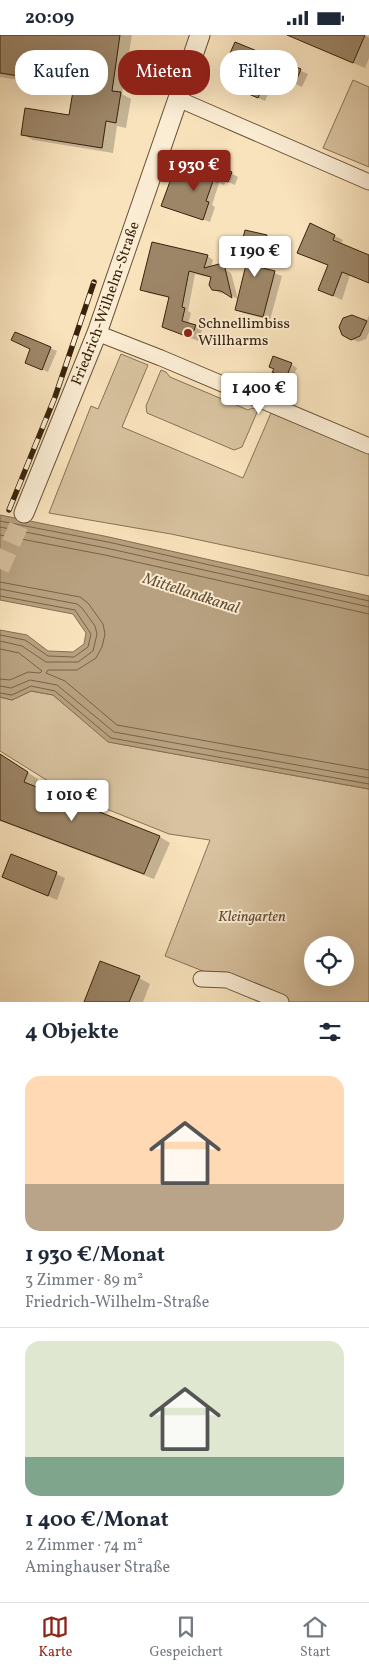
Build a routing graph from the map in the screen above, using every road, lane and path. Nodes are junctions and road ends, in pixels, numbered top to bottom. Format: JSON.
{"nodes":[{"id":1,"x":200,"y":35,"type":"edge"},
{"id":2,"x":178,"y":99,"type":"junction"},
{"id":3,"x":369,"y":182,"type":"edge"},
{"id":4,"x":97,"y":333,"type":"junction"},
{"id":5,"x":369,"y":446,"type":"edge"},
{"id":6,"x":24,"y":513,"type":"tunnel mouth"},
{"id":7,"x":200,"y":979,"type":"dead end"},
{"id":8,"x":281,"y":1002,"type":"edge"}],
"edges":[{"from":1,"to":2,"type":"street","name":"Friedrich-Wilhelm-Straße"},
{"from":2,"to":3,"type":"street"},
{"from":2,"to":4,"type":"street","name":"Friedrich-Wilhelm-Straße"},
{"from":4,"to":5,"type":"street"},
{"from":4,"to":6,"type":"street","name":"Friedrich-Wilhelm-Straße"},
{"from":7,"to":8,"type":"street"}]}
